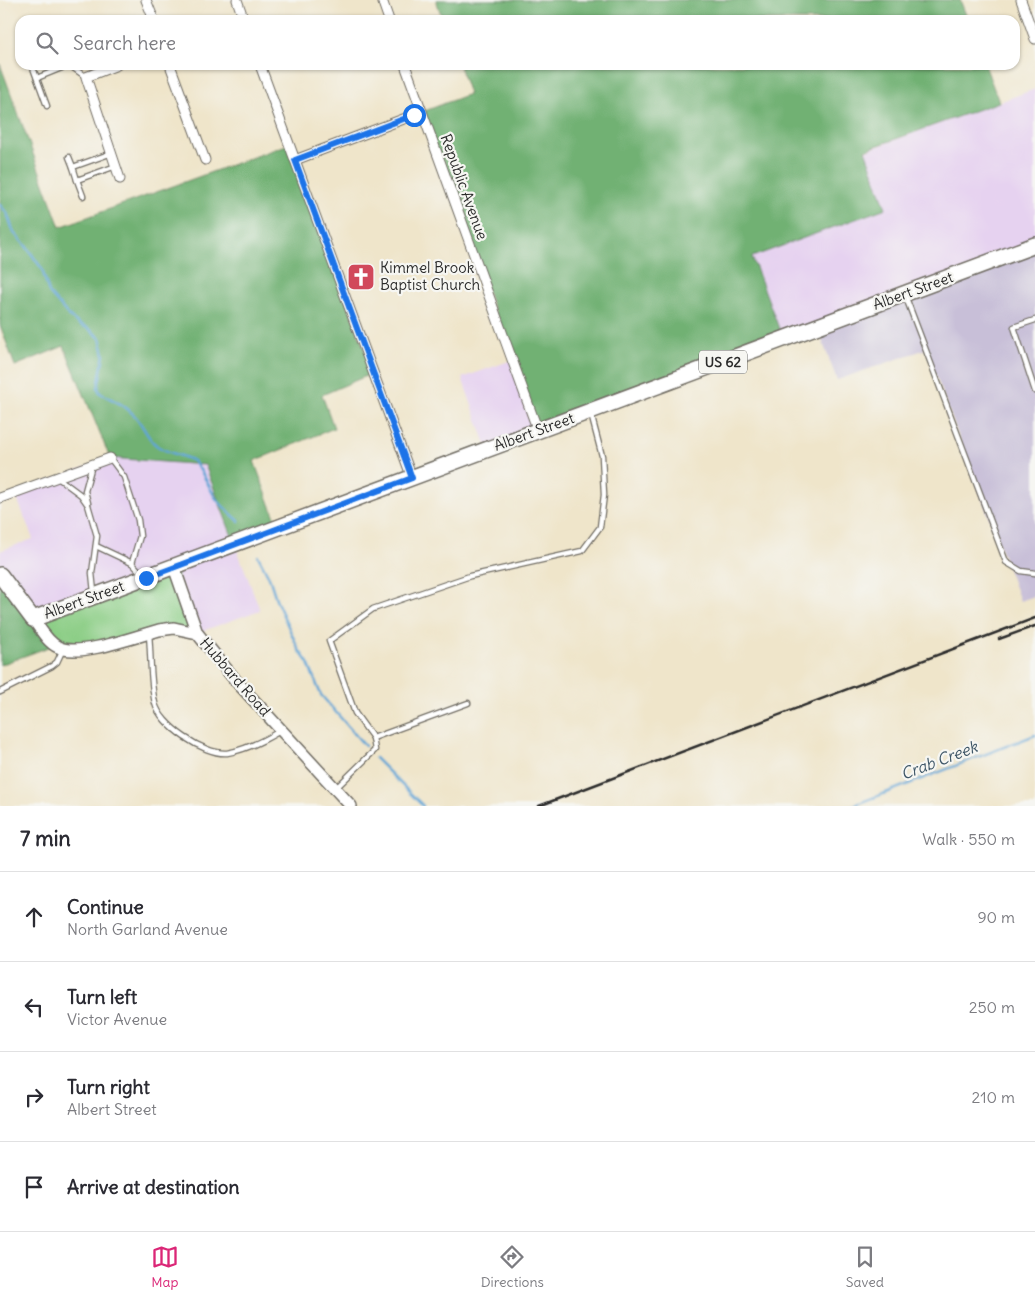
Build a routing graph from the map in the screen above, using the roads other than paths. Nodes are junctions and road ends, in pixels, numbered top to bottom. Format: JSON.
{"nodes":[{"id":1,"x":146,"y":0,"type":"edge"},
{"id":2,"x":236,"y":0,"type":"edge"},
{"id":3,"x":382,"y":0,"type":"edge"},
{"id":4,"x":1020,"y":0,"type":"edge"},
{"id":5,"x":152,"y":15,"type":"edge"},
{"id":6,"x":240,"y":15,"type":"edge"},
{"id":7,"x":387,"y":15,"type":"edge"},
{"id":8,"x":1035,"y":39,"type":"edge"},
{"id":9,"x":34,"y":70,"type":"edge"},
{"id":10,"x":57,"y":70,"type":"edge"},
{"id":11,"x":76,"y":70,"type":"edge"},
{"id":12,"x":104,"y":70,"type":"edge"},
{"id":13,"x":172,"y":70,"type":"edge"},
{"id":14,"x":262,"y":70,"type":"edge"},
{"id":15,"x":407,"y":70,"type":"edge"},
{"id":16,"x":86,"y":77,"type":"junction"},
{"id":17,"x":37,"y":78,"type":"junction"},
{"id":18,"x":47,"y":106,"type":"dead end"},
{"id":19,"x":422,"y":112,"type":"junction"},
{"id":20,"x":112,"y":153,"type":"junction"},
{"id":21,"x":69,"y":157,"type":"dead end"},
{"id":22,"x":205,"y":160,"type":"dead end"},
{"id":23,"x":295,"y":160,"type":"junction"},
{"id":24,"x":116,"y":166,"type":"junction"},
{"id":25,"x":73,"y":167,"type":"junction"},
{"id":26,"x":120,"y":179,"type":"dead end"},
{"id":27,"x":78,"y":180,"type":"junction"},
{"id":28,"x":84,"y":196,"type":"dead end"},
{"id":29,"x":1035,"y":245,"type":"edge"},
{"id":30,"x":905,"y":294,"type":"junction"},
{"id":31,"x":1035,"y":320,"type":"edge"},
{"id":32,"x":1035,"y":391,"type":"edge"},
{"id":33,"x":590,"y":412,"type":"junction"},
{"id":34,"x":538,"y":431,"type":"junction"},
{"id":35,"x":110,"y":458,"type":"joint"},
{"id":36,"x":92,"y":463,"type":"junction"},
{"id":37,"x":56,"y":476,"type":"junction"},
{"id":38,"x":412,"y":478,"type":"junction"},
{"id":39,"x":0,"y":498,"type":"edge"},
{"id":40,"x":88,"y":505,"type":"junction"},
{"id":41,"x":96,"y":546,"type":"junction"},
{"id":42,"x":132,"y":562,"type":"junction"},
{"id":43,"x":174,"y":567,"type":"junction"},
{"id":44,"x":1035,"y":573,"type":"edge"},
{"id":45,"x":0,"y":576,"type":"edge"},
{"id":46,"x":146,"y":578,"type":"junction"},
{"id":47,"x":95,"y":596,"type":"junction"},
{"id":48,"x":33,"y":619,"type":"junction"},
{"id":49,"x":149,"y":632,"type":"junction"},
{"id":50,"x":197,"y":633,"type":"junction"},
{"id":51,"x":63,"y":649,"type":"junction"},
{"id":52,"x":0,"y":692,"type":"edge"},
{"id":53,"x":468,"y":703,"type":"dead end"},
{"id":54,"x":281,"y":731,"type":"junction"},
{"id":55,"x":373,"y":738,"type":"junction"},
{"id":56,"x":335,"y":789,"type":"junction"},
{"id":57,"x":351,"y":806,"type":"edge"}],
"edges":[{"from":1,"to":5,"type":"street"},
{"from":2,"to":6,"type":"street"},
{"from":3,"to":7,"type":"street"},
{"from":4,"to":8,"type":"street"},
{"from":9,"to":17,"type":"lane"},
{"from":10,"to":17,"type":"lane"},
{"from":11,"to":16,"type":"lane"},
{"from":12,"to":16,"type":"street"},
{"from":13,"to":22,"type":"street"},
{"from":14,"to":23,"type":"street"},
{"from":15,"to":19,"type":"street","name":"Republic Avenue"},
{"from":16,"to":20,"type":"street"},
{"from":17,"to":18,"type":"lane"},
{"from":19,"to":23,"type":"street"},
{"from":19,"to":34,"type":"street","name":"Republic Avenue"},
{"from":20,"to":24,"type":"street"},
{"from":20,"to":25,"type":"lane"},
{"from":21,"to":25,"type":"lane"},
{"from":23,"to":38,"type":"street"},
{"from":24,"to":26,"type":"street"},
{"from":24,"to":27,"type":"lane"},
{"from":25,"to":27,"type":"lane"},
{"from":27,"to":28,"type":"lane"},
{"from":29,"to":30,"type":"main road","name":"Albert Street","number":"US 62"},
{"from":30,"to":33,"type":"main road","name":"Albert Street","number":"US 62"},
{"from":30,"to":44,"type":"lane"},
{"from":31,"to":32,"type":"lane"},
{"from":33,"to":34,"type":"main road","name":"Albert Street","number":"US 62"},
{"from":33,"to":55,"type":"lane"},
{"from":34,"to":38,"type":"main road","name":"Albert Street","number":"US 62"},
{"from":35,"to":36,"type":"street"},
{"from":35,"to":42,"type":"lane"},
{"from":36,"to":37,"type":"street"},
{"from":36,"to":40,"type":"lane"},
{"from":37,"to":39,"type":"street"},
{"from":37,"to":40,"type":"lane"},
{"from":38,"to":43,"type":"main road","name":"Albert Street","number":"US 62"},
{"from":40,"to":41,"type":"lane"},
{"from":41,"to":42,"type":"lane"},
{"from":41,"to":47,"type":"lane"},
{"from":42,"to":46,"type":"lane"},
{"from":43,"to":46,"type":"main road","name":"Albert Street","number":"US 62"},
{"from":43,"to":50,"type":"street"},
{"from":45,"to":48,"type":"main road"},
{"from":46,"to":47,"type":"main road","name":"Albert Street","number":"US 62"},
{"from":47,"to":48,"type":"main road","name":"Albert Street","number":"US 62"},
{"from":48,"to":51,"type":"street"},
{"from":49,"to":50,"type":"street","name":"Hubbard Road"},
{"from":49,"to":51,"type":"street","name":"Hubbard Road"},
{"from":49,"to":54,"type":"lane"},
{"from":50,"to":54,"type":"street","name":"Hubbard Road"},
{"from":51,"to":52,"type":"lane"},
{"from":53,"to":55,"type":"lane"},
{"from":54,"to":56,"type":"street","name":"Hubbard Road"},
{"from":55,"to":56,"type":"lane"},
{"from":56,"to":57,"type":"street","name":"Hubbard Road"}]}
